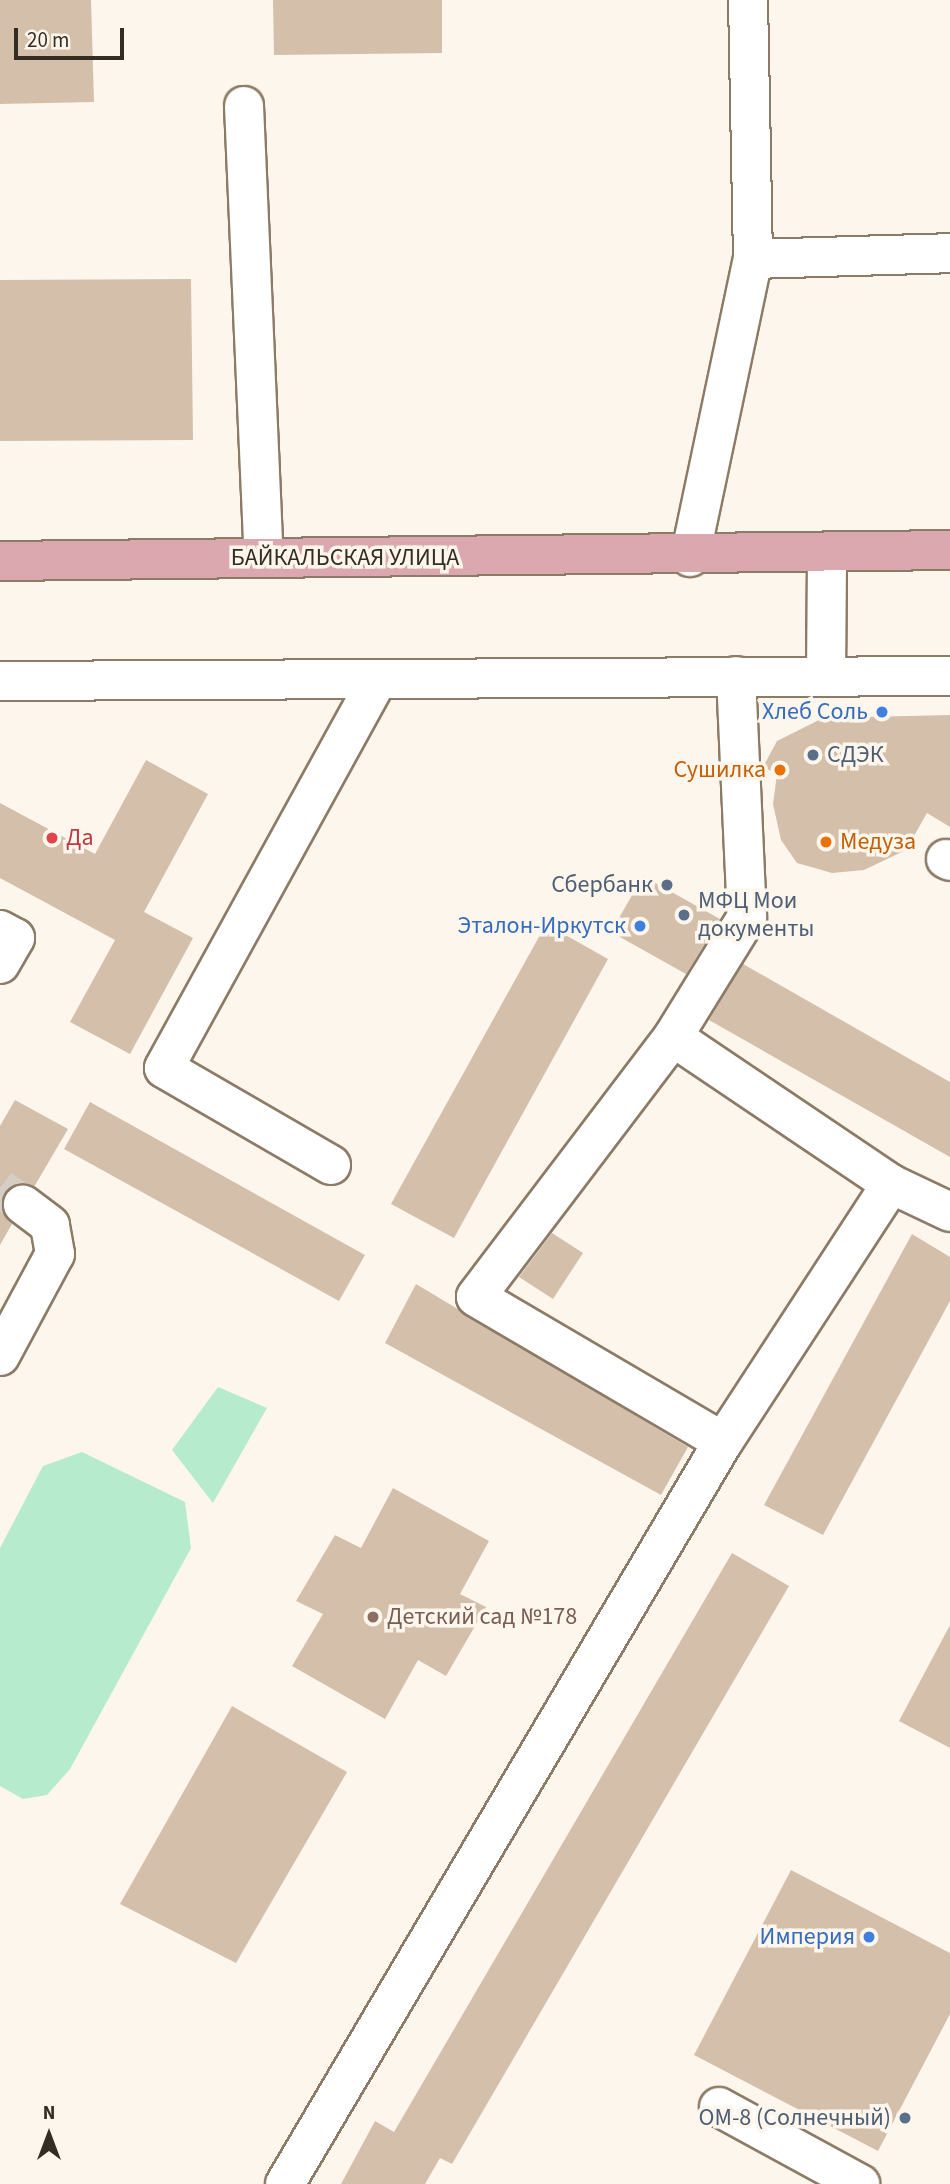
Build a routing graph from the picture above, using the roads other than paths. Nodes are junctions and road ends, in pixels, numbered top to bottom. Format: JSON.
{"nodes":[{"id":1,"x":748,"y":0,"type":"edge"},
{"id":2,"x":244,"y":106,"type":"dead end"},
{"id":3,"x":950,"y":253,"type":"edge"},
{"id":4,"x":753,"y":259,"type":"junction"},
{"id":5,"x":950,"y":550,"type":"edge"},
{"id":6,"x":827,"y":556,"type":"junction"},
{"id":7,"x":690,"y":557,"type":"junction"},
{"id":8,"x":264,"y":558,"type":"junction"},
{"id":9,"x":0,"y":562,"type":"edge"},
{"id":10,"x":736,"y":676,"type":"junction"},
{"id":11,"x":950,"y":676,"type":"edge"},
{"id":12,"x":825,"y":677,"type":"junction"},
{"id":13,"x":377,"y":680,"type":"junction"},
{"id":14,"x":0,"y":681,"type":"edge"},
{"id":15,"x":0,"y":930,"type":"edge"},
{"id":16,"x":0,"y":964,"type":"edge"},
{"id":17,"x":673,"y":1037,"type":"junction"},
{"id":18,"x":331,"y":1165,"type":"dead end"},
{"id":19,"x":891,"y":1184,"type":"junction"},
{"id":20,"x":23,"y":1205,"type":"tunnel mouth"},
{"id":21,"x":950,"y":1212,"type":"edge"},
{"id":22,"x":0,"y":1356,"type":"edge"},
{"id":23,"x":723,"y":1442,"type":"junction"},
{"id":24,"x":719,"y":2107,"type":"dead end"},
{"id":25,"x":285,"y":2184,"type":"edge"},
{"id":26,"x":860,"y":2184,"type":"edge"}],
"edges":[{"from":1,"to":4,"type":"street"},
{"from":2,"to":8,"type":"street"},
{"from":3,"to":4,"type":"street"},
{"from":4,"to":7,"type":"street"},
{"from":5,"to":6,"type":"main road"},
{"from":6,"to":7,"type":"main road","name":"БАЙКАЛЬСКАЯ УЛИЦА"},
{"from":6,"to":12,"type":"street"},
{"from":7,"to":8,"type":"main road","name":"БАЙКАЛЬСКАЯ УЛИЦА"},
{"from":8,"to":9,"type":"main road","name":"БАЙКАЛЬСКАЯ УЛИЦА"},
{"from":10,"to":12,"type":"street"},
{"from":10,"to":13,"type":"street"},
{"from":10,"to":17,"type":"street"},
{"from":11,"to":12,"type":"street"},
{"from":13,"to":14,"type":"street"},
{"from":13,"to":18,"type":"street"},
{"from":15,"to":16,"type":"street"},
{"from":17,"to":19,"type":"street"},
{"from":17,"to":23,"type":"street"},
{"from":19,"to":21,"type":"street"},
{"from":19,"to":23,"type":"street"},
{"from":20,"to":22,"type":"street"},
{"from":23,"to":25,"type":"street"},
{"from":24,"to":26,"type":"street"}]}
